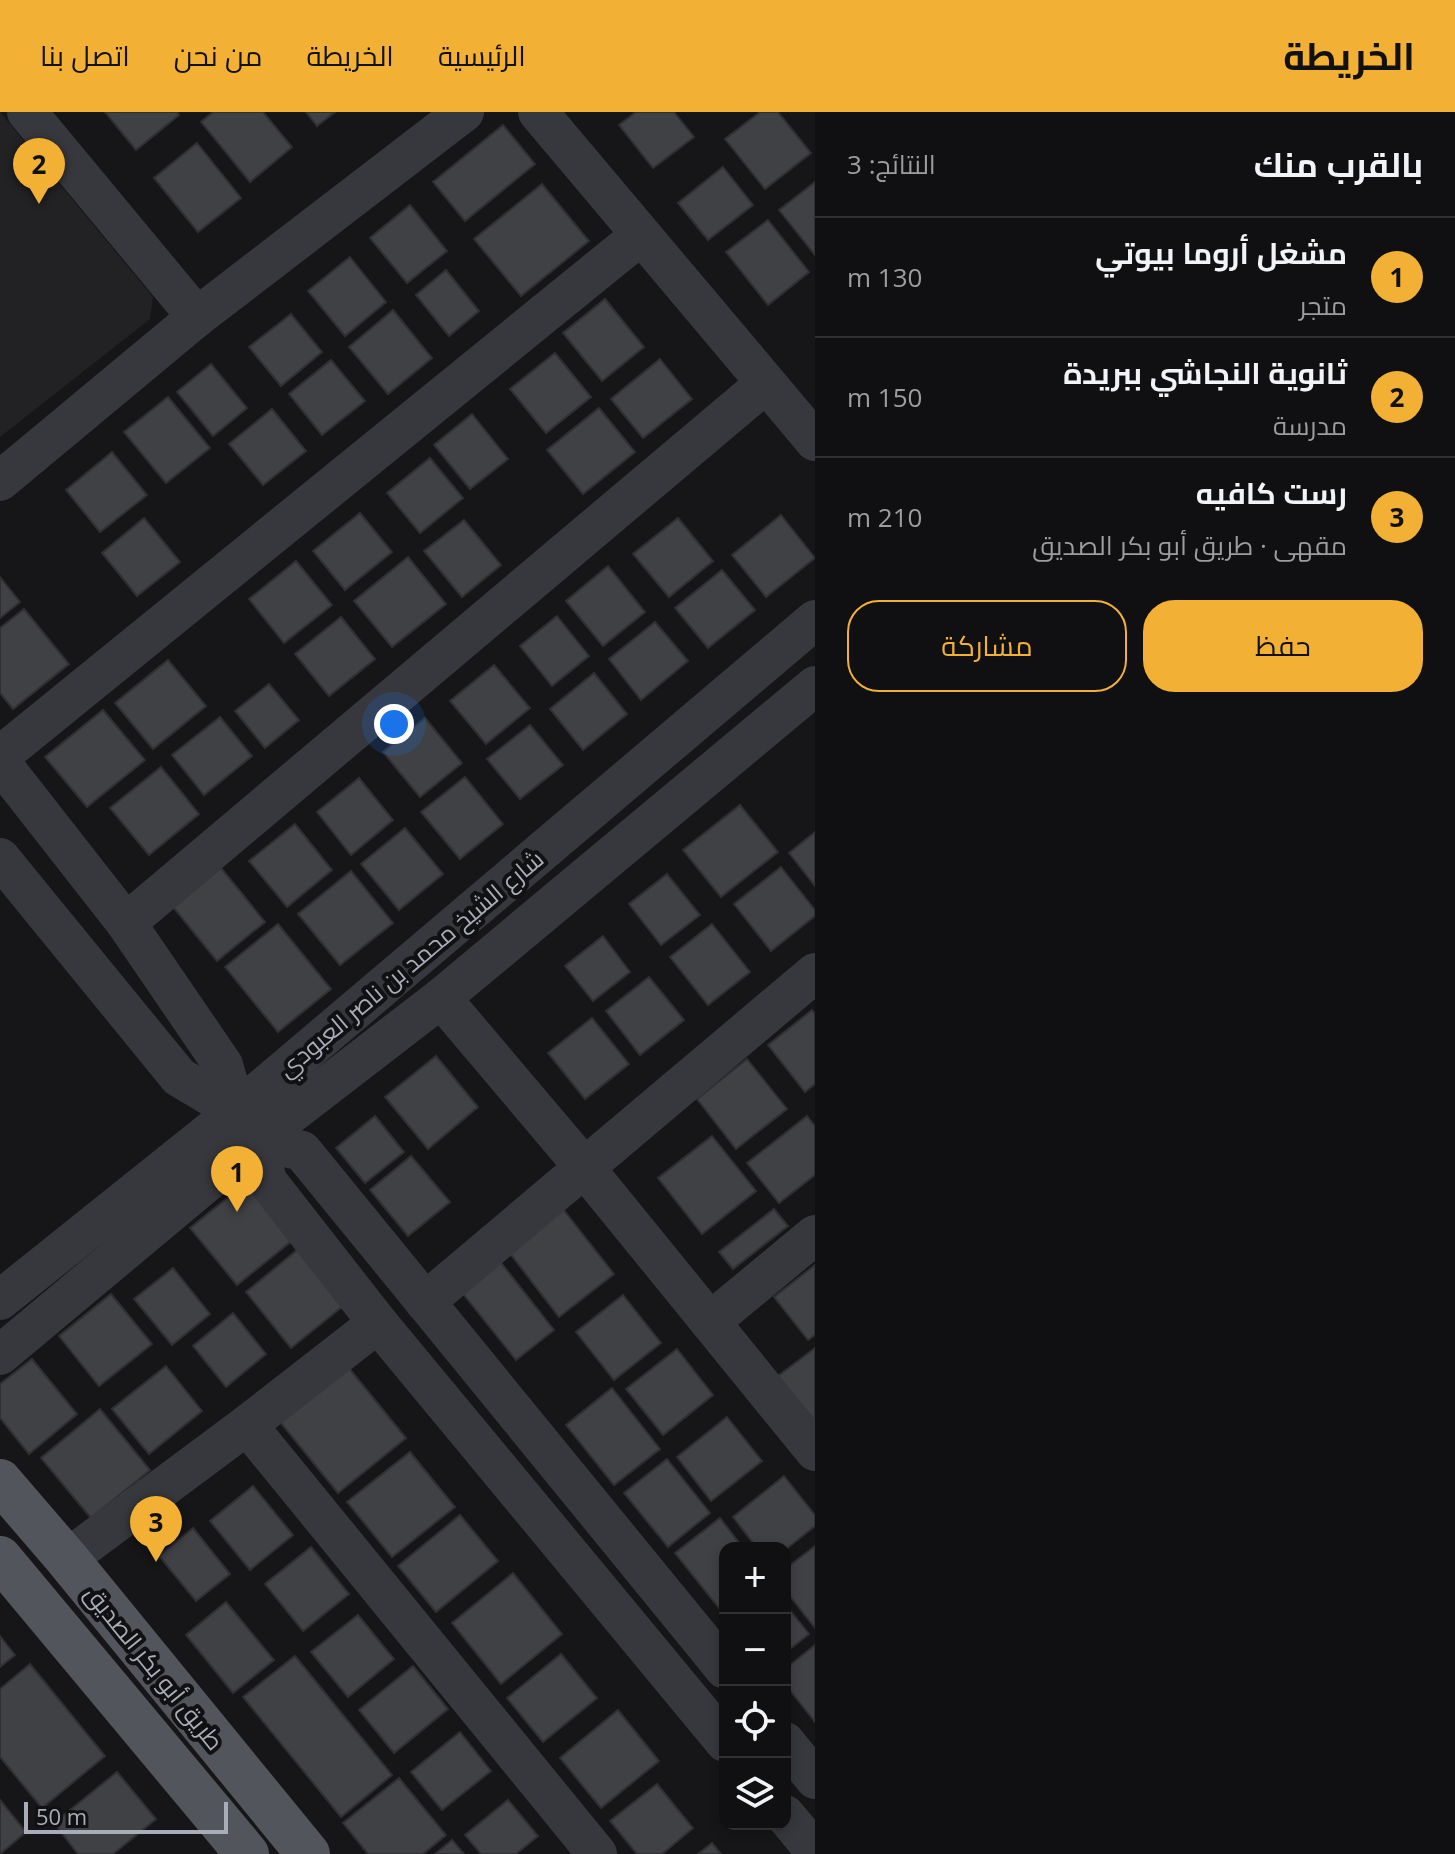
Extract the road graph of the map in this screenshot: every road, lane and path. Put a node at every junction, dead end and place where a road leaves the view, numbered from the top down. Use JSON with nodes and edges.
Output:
{"nodes":[{"id":1,"x":27,"y":112,"type":"edge"},
{"id":2,"x":464,"y":112,"type":"edge"},
{"id":3,"x":538,"y":112,"type":"edge"},
{"id":4,"x":641,"y":235,"type":"junction"},
{"id":5,"x":197,"y":317,"type":"junction"},
{"id":6,"x":765,"y":384,"type":"junction"},
{"id":7,"x":815,"y":441,"type":"edge"},
{"id":8,"x":0,"y":481,"type":"edge"},
{"id":9,"x":815,"y":620,"type":"edge"},
{"id":10,"x":815,"y":686,"type":"edge"},
{"id":11,"x":0,"y":756,"type":"edge"},
{"id":12,"x":0,"y":762,"type":"edge"},
{"id":13,"x":0,"y":858,"type":"edge"},
{"id":14,"x":126,"y":923,"type":"junction"},
{"id":15,"x":815,"y":973,"type":"edge"},
{"id":16,"x":441,"y":998,"type":"junction"},
{"id":17,"x":247,"y":1126,"type":"junction"},
{"id":18,"x":584,"y":1167,"type":"junction"},
{"id":19,"x":815,"y":1235,"type":"edge"},
{"id":20,"x":0,"y":1300,"type":"edge"},
{"id":21,"x":425,"y":1302,"type":"junction"},
{"id":22,"x":710,"y":1322,"type":"junction"},
{"id":23,"x":378,"y":1323,"type":"junction"},
{"id":24,"x":0,"y":1355,"type":"edge"},
{"id":25,"x":247,"y":1425,"type":"junction"},
{"id":26,"x":815,"y":1451,"type":"edge"},
{"id":27,"x":0,"y":1481,"type":"edge"},
{"id":28,"x":0,"y":1558,"type":"edge"},
{"id":29,"x":67,"y":1559,"type":"junction"},
{"id":30,"x":719,"y":1662,"type":"edge"},
{"id":31,"x":719,"y":1735,"type":"edge"},
{"id":32,"x":791,"y":1749,"type":"edge"},
{"id":33,"x":815,"y":1779,"type":"edge"},
{"id":34,"x":791,"y":1822,"type":"edge"},
{"id":35,"x":815,"y":1851,"type":"edge"},
{"id":36,"x":247,"y":1854,"type":"edge"},
{"id":37,"x":308,"y":1854,"type":"edge"},
{"id":38,"x":597,"y":1854,"type":"edge"}],
"edges":[{"from":1,"to":5,"type":"street"},
{"from":2,"to":5,"type":"street"},
{"from":3,"to":4,"type":"street"},
{"from":4,"to":6,"type":"street"},
{"from":4,"to":11,"type":"street"},
{"from":5,"to":8,"type":"street"},
{"from":6,"to":7,"type":"street"},
{"from":6,"to":14,"type":"street"},
{"from":9,"to":17,"type":"street","name":"شارع الشيخ محمد بن ناصر العبودي"},
{"from":10,"to":16,"type":"street","name":"شارع الشيخ محمد بن ناصر العبودي"},
{"from":12,"to":14,"type":"street"},
{"from":13,"to":17,"type":"street"},
{"from":14,"to":17,"type":"street"},
{"from":15,"to":18,"type":"street"},
{"from":16,"to":17,"type":"street","name":"شارع الشيخ محمد بن ناصر العبودي"},
{"from":16,"to":18,"type":"street"},
{"from":17,"to":20,"type":"street","name":"شارع الشيخ محمد بن ناصر العبودي"},
{"from":17,"to":21,"type":"street"},
{"from":17,"to":23,"type":"street"},
{"from":17,"to":24,"type":"street","name":"شارع الشيخ محمد بن ناصر العبودي"},
{"from":18,"to":21,"type":"street"},
{"from":18,"to":22,"type":"street"},
{"from":19,"to":22,"type":"street"},
{"from":21,"to":30,"type":"street"},
{"from":22,"to":26,"type":"street"},
{"from":23,"to":25,"type":"street"},
{"from":23,"to":31,"type":"street"},
{"from":25,"to":29,"type":"street"},
{"from":25,"to":38,"type":"street"},
{"from":27,"to":29,"type":"main road","name":"طريق أبو بكر الصديق"},
{"from":28,"to":36,"type":"main road","name":"طريق أبو بكر الصديق"},
{"from":29,"to":37,"type":"main road","name":"طريق أبو بكر الصديق"},
{"from":32,"to":33,"type":"street"},
{"from":34,"to":35,"type":"street"}]}
